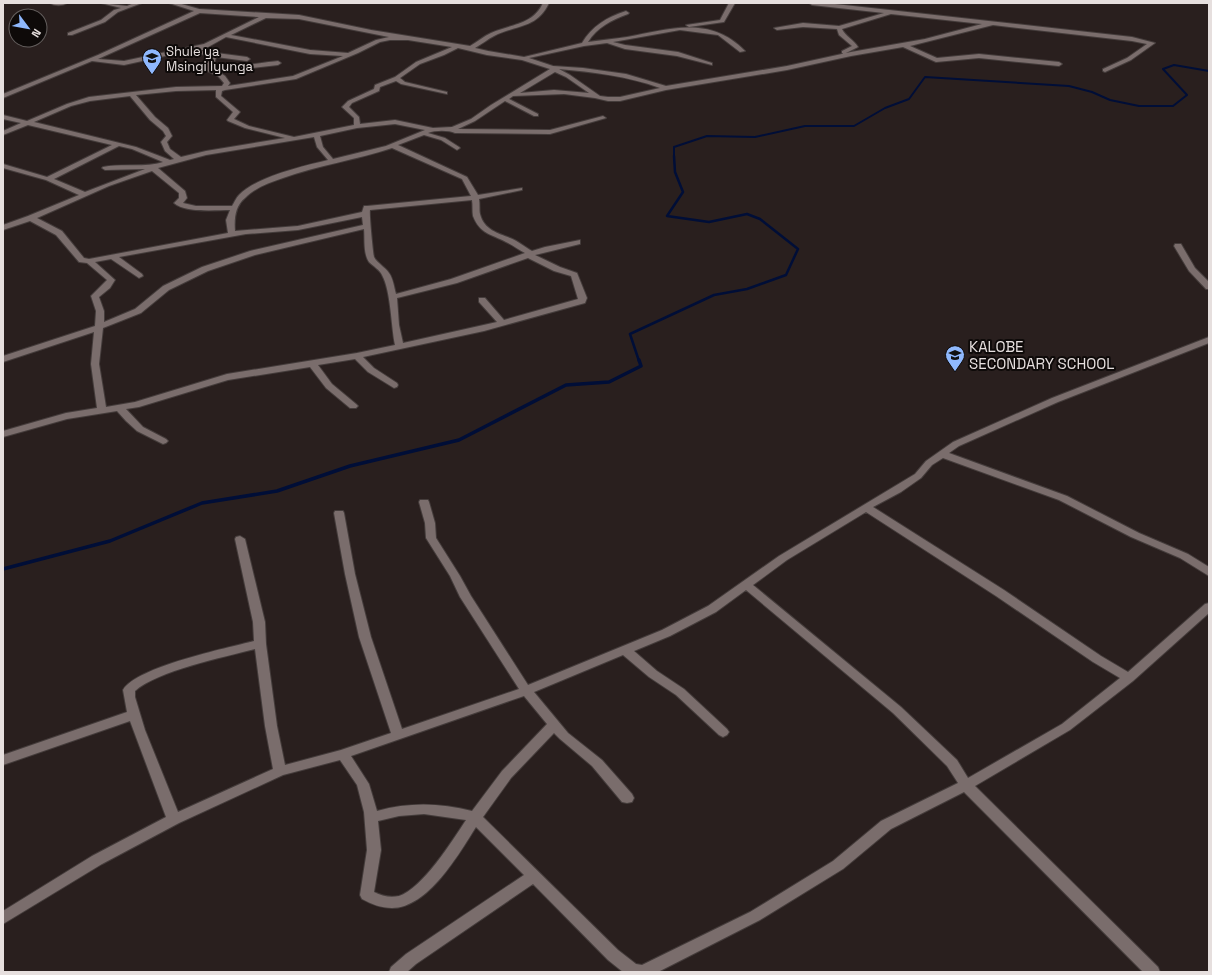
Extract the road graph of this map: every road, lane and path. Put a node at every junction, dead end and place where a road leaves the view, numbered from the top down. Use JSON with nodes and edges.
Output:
{"nodes":[{"id":1,"x":53,"y":3,"type":"edge"},
{"id":2,"x":64,"y":3,"type":"edge"},
{"id":3,"x":104,"y":3,"type":"edge"},
{"id":4,"x":139,"y":3,"type":"edge"},
{"id":5,"x":172,"y":3,"type":"edge"},
{"id":6,"x":546,"y":3,"type":"edge"},
{"id":7,"x":732,"y":3,"type":"edge"},
{"id":8,"x":812,"y":3,"type":"edge"},
{"id":9,"x":126,"y":7,"type":"junction"},
{"id":10,"x":199,"y":10,"type":"junction"},
{"id":11,"x":893,"y":12,"type":"junction"},
{"id":12,"x":626,"y":13,"type":"dead end"},
{"id":13,"x":265,"y":16,"type":"junction"},
{"id":14,"x":996,"y":23,"type":"junction"},
{"id":15,"x":680,"y":28,"type":"junction"},
{"id":16,"x":777,"y":28,"type":"dead end"},
{"id":17,"x":839,"y":28,"type":"junction"},
{"id":18,"x":70,"y":34,"type":"dead end"},
{"id":19,"x":227,"y":36,"type":"junction"},
{"id":20,"x":408,"y":38,"type":"junction"},
{"id":21,"x":606,"y":42,"type":"junction"},
{"id":22,"x":584,"y":44,"type":"junction"},
{"id":23,"x":206,"y":45,"type":"junction"},
{"id":24,"x":904,"y":45,"type":"junction"},
{"id":25,"x":456,"y":46,"type":"junction"},
{"id":26,"x":471,"y":48,"type":"junction"},
{"id":27,"x":360,"y":50,"type":"junction"},
{"id":28,"x":742,"y":51,"type":"dead end"},
{"id":29,"x":214,"y":55,"type":"junction"},
{"id":30,"x":842,"y":56,"type":"junction"},
{"id":31,"x":523,"y":58,"type":"junction"},
{"id":32,"x":247,"y":59,"type":"dead end"},
{"id":33,"x":91,"y":61,"type":"junction"},
{"id":34,"x":278,"y":63,"type":"dead end"},
{"id":35,"x":710,"y":64,"type":"dead end"},
{"id":36,"x":1059,"y":64,"type":"dead end"},
{"id":37,"x":552,"y":68,"type":"junction"},
{"id":38,"x":1105,"y":70,"type":"dead end"},
{"id":39,"x":212,"y":71,"type":"junction"},
{"id":40,"x":397,"y":78,"type":"junction"},
{"id":41,"x":224,"y":88,"type":"junction"},
{"id":42,"x":666,"y":88,"type":"junction"},
{"id":43,"x":445,"y":92,"type":"dead end"},
{"id":44,"x":131,"y":94,"type":"junction"},
{"id":45,"x":3,"y":96,"type":"edge"},
{"id":46,"x":507,"y":97,"type":"junction"},
{"id":47,"x":598,"y":97,"type":"junction"},
{"id":48,"x":536,"y":115,"type":"dead end"},
{"id":49,"x":3,"y":117,"type":"edge"},
{"id":50,"x":603,"y":118,"type":"dead end"},
{"id":51,"x":26,"y":123,"type":"junction"},
{"id":52,"x":357,"y":126,"type":"junction"},
{"id":53,"x":430,"y":130,"type":"junction"},
{"id":54,"x":447,"y":130,"type":"junction"},
{"id":55,"x":3,"y":133,"type":"edge"},
{"id":56,"x":316,"y":134,"type":"junction"},
{"id":57,"x":423,"y":134,"type":"junction"},
{"id":58,"x":294,"y":139,"type":"junction"},
{"id":59,"x":119,"y":144,"type":"junction"},
{"id":60,"x":392,"y":145,"type":"junction"},
{"id":61,"x":457,"y":148,"type":"dead end"},
{"id":62,"x":179,"y":159,"type":"junction"},
{"id":63,"x":331,"y":160,"type":"junction"},
{"id":64,"x":169,"y":162,"type":"junction"},
{"id":65,"x":3,"y":166,"type":"edge"},
{"id":66,"x":105,"y":168,"type":"dead end"},
{"id":67,"x":154,"y":168,"type":"junction"},
{"id":68,"x":48,"y":180,"type":"junction"},
{"id":69,"x":520,"y":190,"type":"dead end"},
{"id":70,"x":84,"y":194,"type":"junction"},
{"id":71,"x":474,"y":198,"type":"junction"},
{"id":72,"x":234,"y":208,"type":"junction"},
{"id":73,"x":365,"y":214,"type":"junction"},
{"id":74,"x":31,"y":218,"type":"junction"},
{"id":75,"x":366,"y":226,"type":"junction"},
{"id":76,"x":3,"y":228,"type":"edge"},
{"id":77,"x":232,"y":235,"type":"junction"},
{"id":78,"x":577,"y":242,"type":"dead end"},
{"id":79,"x":1178,"y":246,"type":"dead end"},
{"id":80,"x":530,"y":255,"type":"junction"},
{"id":81,"x":113,"y":257,"type":"junction"},
{"id":82,"x":89,"y":261,"type":"junction"},
{"id":83,"x":139,"y":276,"type":"dead end"},
{"id":84,"x":1209,"y":287,"type":"edge"},
{"id":85,"x":393,"y":297,"type":"junction"},
{"id":86,"x":482,"y":300,"type":"dead end"},
{"id":87,"x":502,"y":323,"type":"junction"},
{"id":88,"x":100,"y":326,"type":"junction"},
{"id":89,"x":1209,"y":340,"type":"edge"},
{"id":90,"x":399,"y":346,"type":"junction"},
{"id":91,"x":357,"y":356,"type":"junction"},
{"id":92,"x":3,"y":359,"type":"edge"},
{"id":93,"x":312,"y":364,"type":"junction"},
{"id":94,"x":394,"y":385,"type":"dead end"},
{"id":95,"x":353,"y":406,"type":"dead end"},
{"id":96,"x":120,"y":408,"type":"junction"},
{"id":97,"x":102,"y":410,"type":"junction"},
{"id":98,"x":3,"y":434,"type":"edge"},
{"id":99,"x":163,"y":441,"type":"dead end"},
{"id":100,"x":942,"y":454,"type":"junction"},
{"id":101,"x":424,"y":502,"type":"dead end"},
{"id":102,"x":866,"y":507,"type":"junction"},
{"id":103,"x":339,"y":513,"type":"dead end"},
{"id":104,"x":240,"y":539,"type":"dead end"},
{"id":105,"x":1209,"y":572,"type":"edge"},
{"id":106,"x":745,"y":584,"type":"junction"},
{"id":107,"x":1209,"y":607,"type":"edge"},
{"id":108,"x":260,"y":644,"type":"junction"},
{"id":109,"x":626,"y":651,"type":"junction"},
{"id":110,"x":1129,"y":678,"type":"junction"},
{"id":111,"x":526,"y":691,"type":"junction"},
{"id":112,"x":133,"y":715,"type":"junction"},
{"id":113,"x":554,"y":724,"type":"junction"},
{"id":114,"x":723,"y":732,"type":"dead end"},
{"id":115,"x":398,"y":736,"type":"junction"},
{"id":116,"x":343,"y":754,"type":"junction"},
{"id":117,"x":3,"y":760,"type":"edge"},
{"id":118,"x":280,"y":771,"type":"junction"},
{"id":119,"x":966,"y":785,"type":"junction"},
{"id":120,"x":627,"y":798,"type":"dead end"},
{"id":121,"x":475,"y":817,"type":"junction"},
{"id":122,"x":372,"y":818,"type":"junction"},
{"id":123,"x":174,"y":819,"type":"junction"},
{"id":124,"x":533,"y":876,"type":"junction"},
{"id":125,"x":3,"y":918,"type":"edge"},
{"id":126,"x":396,"y":972,"type":"edge"},
{"id":127,"x":643,"y":972,"type":"edge"},
{"id":128,"x":1153,"y":972,"type":"edge"}],
"edges":[{"from":1,"to":2,"type":"street"},
{"from":3,"to":9,"type":"street"},
{"from":4,"to":9,"type":"street"},
{"from":5,"to":10,"type":"street"},
{"from":6,"to":26,"type":"street"},
{"from":7,"to":15,"type":"street"},
{"from":8,"to":11,"type":"street"},
{"from":9,"to":18,"type":"street"},
{"from":10,"to":13,"type":"street"},
{"from":10,"to":33,"type":"street"},
{"from":11,"to":14,"type":"street"},
{"from":11,"to":17,"type":"street"},
{"from":12,"to":22,"type":"street"},
{"from":13,"to":19,"type":"street"},
{"from":13,"to":20,"type":"street"},
{"from":14,"to":24,"type":"street"},
{"from":14,"to":38,"type":"street"},
{"from":15,"to":21,"type":"street"},
{"from":15,"to":28,"type":"street"},
{"from":16,"to":17,"type":"street"},
{"from":17,"to":30,"type":"street"},
{"from":19,"to":23,"type":"street"},
{"from":19,"to":27,"type":"street"},
{"from":20,"to":25,"type":"street"},
{"from":20,"to":27,"type":"street"},
{"from":21,"to":22,"type":"street"},
{"from":21,"to":35,"type":"street"},
{"from":22,"to":31,"type":"street"},
{"from":23,"to":29,"type":"street"},
{"from":23,"to":33,"type":"street"},
{"from":24,"to":30,"type":"street"},
{"from":24,"to":36,"type":"street"},
{"from":25,"to":26,"type":"street"},
{"from":25,"to":40,"type":"street"},
{"from":26,"to":31,"type":"street"},
{"from":27,"to":41,"type":"street"},
{"from":29,"to":32,"type":"street"},
{"from":29,"to":39,"type":"street"},
{"from":30,"to":42,"type":"street"},
{"from":31,"to":37,"type":"street"},
{"from":33,"to":45,"type":"street"},
{"from":34,"to":39,"type":"street"},
{"from":37,"to":42,"type":"street"},
{"from":37,"to":46,"type":"street"},
{"from":37,"to":47,"type":"street"},
{"from":39,"to":41,"type":"street"},
{"from":40,"to":43,"type":"street"},
{"from":40,"to":52,"type":"street"},
{"from":41,"to":44,"type":"street"},
{"from":41,"to":58,"type":"street"},
{"from":42,"to":47,"type":"street"},
{"from":44,"to":51,"type":"street"},
{"from":44,"to":62,"type":"street"},
{"from":46,"to":47,"type":"street"},
{"from":46,"to":48,"type":"street"},
{"from":46,"to":54,"type":"street"},
{"from":49,"to":51,"type":"street"},
{"from":50,"to":54,"type":"street"},
{"from":51,"to":55,"type":"street"},
{"from":51,"to":59,"type":"street"},
{"from":52,"to":53,"type":"street"},
{"from":52,"to":56,"type":"street"},
{"from":53,"to":54,"type":"street"},
{"from":53,"to":57,"type":"street"},
{"from":56,"to":58,"type":"street"},
{"from":56,"to":63,"type":"street"},
{"from":57,"to":60,"type":"street"},
{"from":57,"to":61,"type":"street"},
{"from":58,"to":62,"type":"street"},
{"from":59,"to":64,"type":"street"},
{"from":59,"to":68,"type":"street"},
{"from":60,"to":63,"type":"street"},
{"from":60,"to":71,"type":"street"},
{"from":62,"to":64,"type":"street"},
{"from":63,"to":72,"type":"street"},
{"from":64,"to":67,"type":"street"},
{"from":65,"to":68,"type":"street"},
{"from":66,"to":67,"type":"street"},
{"from":67,"to":70,"type":"street"},
{"from":67,"to":72,"type":"street"},
{"from":68,"to":70,"type":"street"},
{"from":69,"to":71,"type":"street"},
{"from":70,"to":74,"type":"street"},
{"from":71,"to":73,"type":"street"},
{"from":71,"to":80,"type":"street"},
{"from":72,"to":77,"type":"street"},
{"from":73,"to":75,"type":"street"},
{"from":73,"to":77,"type":"street"},
{"from":74,"to":76,"type":"street"},
{"from":74,"to":82,"type":"street"},
{"from":75,"to":85,"type":"street"},
{"from":75,"to":88,"type":"street"},
{"from":77,"to":81,"type":"street"},
{"from":78,"to":80,"type":"street"},
{"from":79,"to":84,"type":"street"},
{"from":80,"to":85,"type":"street"},
{"from":80,"to":87,"type":"street"},
{"from":81,"to":82,"type":"street"},
{"from":81,"to":83,"type":"street"},
{"from":82,"to":88,"type":"street"},
{"from":85,"to":90,"type":"street"},
{"from":86,"to":87,"type":"street"},
{"from":87,"to":90,"type":"street"},
{"from":88,"to":92,"type":"street"},
{"from":88,"to":97,"type":"street"},
{"from":89,"to":100,"type":"street"},
{"from":90,"to":91,"type":"street"},
{"from":91,"to":93,"type":"street"},
{"from":91,"to":94,"type":"street"},
{"from":93,"to":95,"type":"street"},
{"from":93,"to":96,"type":"street"},
{"from":96,"to":97,"type":"street"},
{"from":96,"to":99,"type":"street"},
{"from":97,"to":98,"type":"street"},
{"from":100,"to":102,"type":"street"},
{"from":100,"to":105,"type":"street"},
{"from":101,"to":111,"type":"street"},
{"from":102,"to":106,"type":"street"},
{"from":102,"to":110,"type":"street"},
{"from":103,"to":115,"type":"street"},
{"from":104,"to":108,"type":"street"},
{"from":106,"to":109,"type":"street"},
{"from":106,"to":119,"type":"street"},
{"from":107,"to":110,"type":"street"},
{"from":108,"to":112,"type":"street"},
{"from":108,"to":118,"type":"street"},
{"from":109,"to":111,"type":"street"},
{"from":109,"to":114,"type":"street"},
{"from":110,"to":119,"type":"street"},
{"from":111,"to":113,"type":"street"},
{"from":111,"to":115,"type":"street"},
{"from":112,"to":117,"type":"street"},
{"from":112,"to":123,"type":"street"},
{"from":113,"to":120,"type":"street"},
{"from":113,"to":121,"type":"street"},
{"from":115,"to":116,"type":"street"},
{"from":116,"to":118,"type":"street"},
{"from":116,"to":122,"type":"street"},
{"from":118,"to":123,"type":"street"},
{"from":119,"to":127,"type":"street"},
{"from":119,"to":128,"type":"street"},
{"from":121,"to":122,"type":"street"},
{"from":121,"to":122,"type":"street"},
{"from":121,"to":124,"type":"street"},
{"from":123,"to":125,"type":"street"},
{"from":124,"to":126,"type":"street"},
{"from":124,"to":127,"type":"street"}]}
